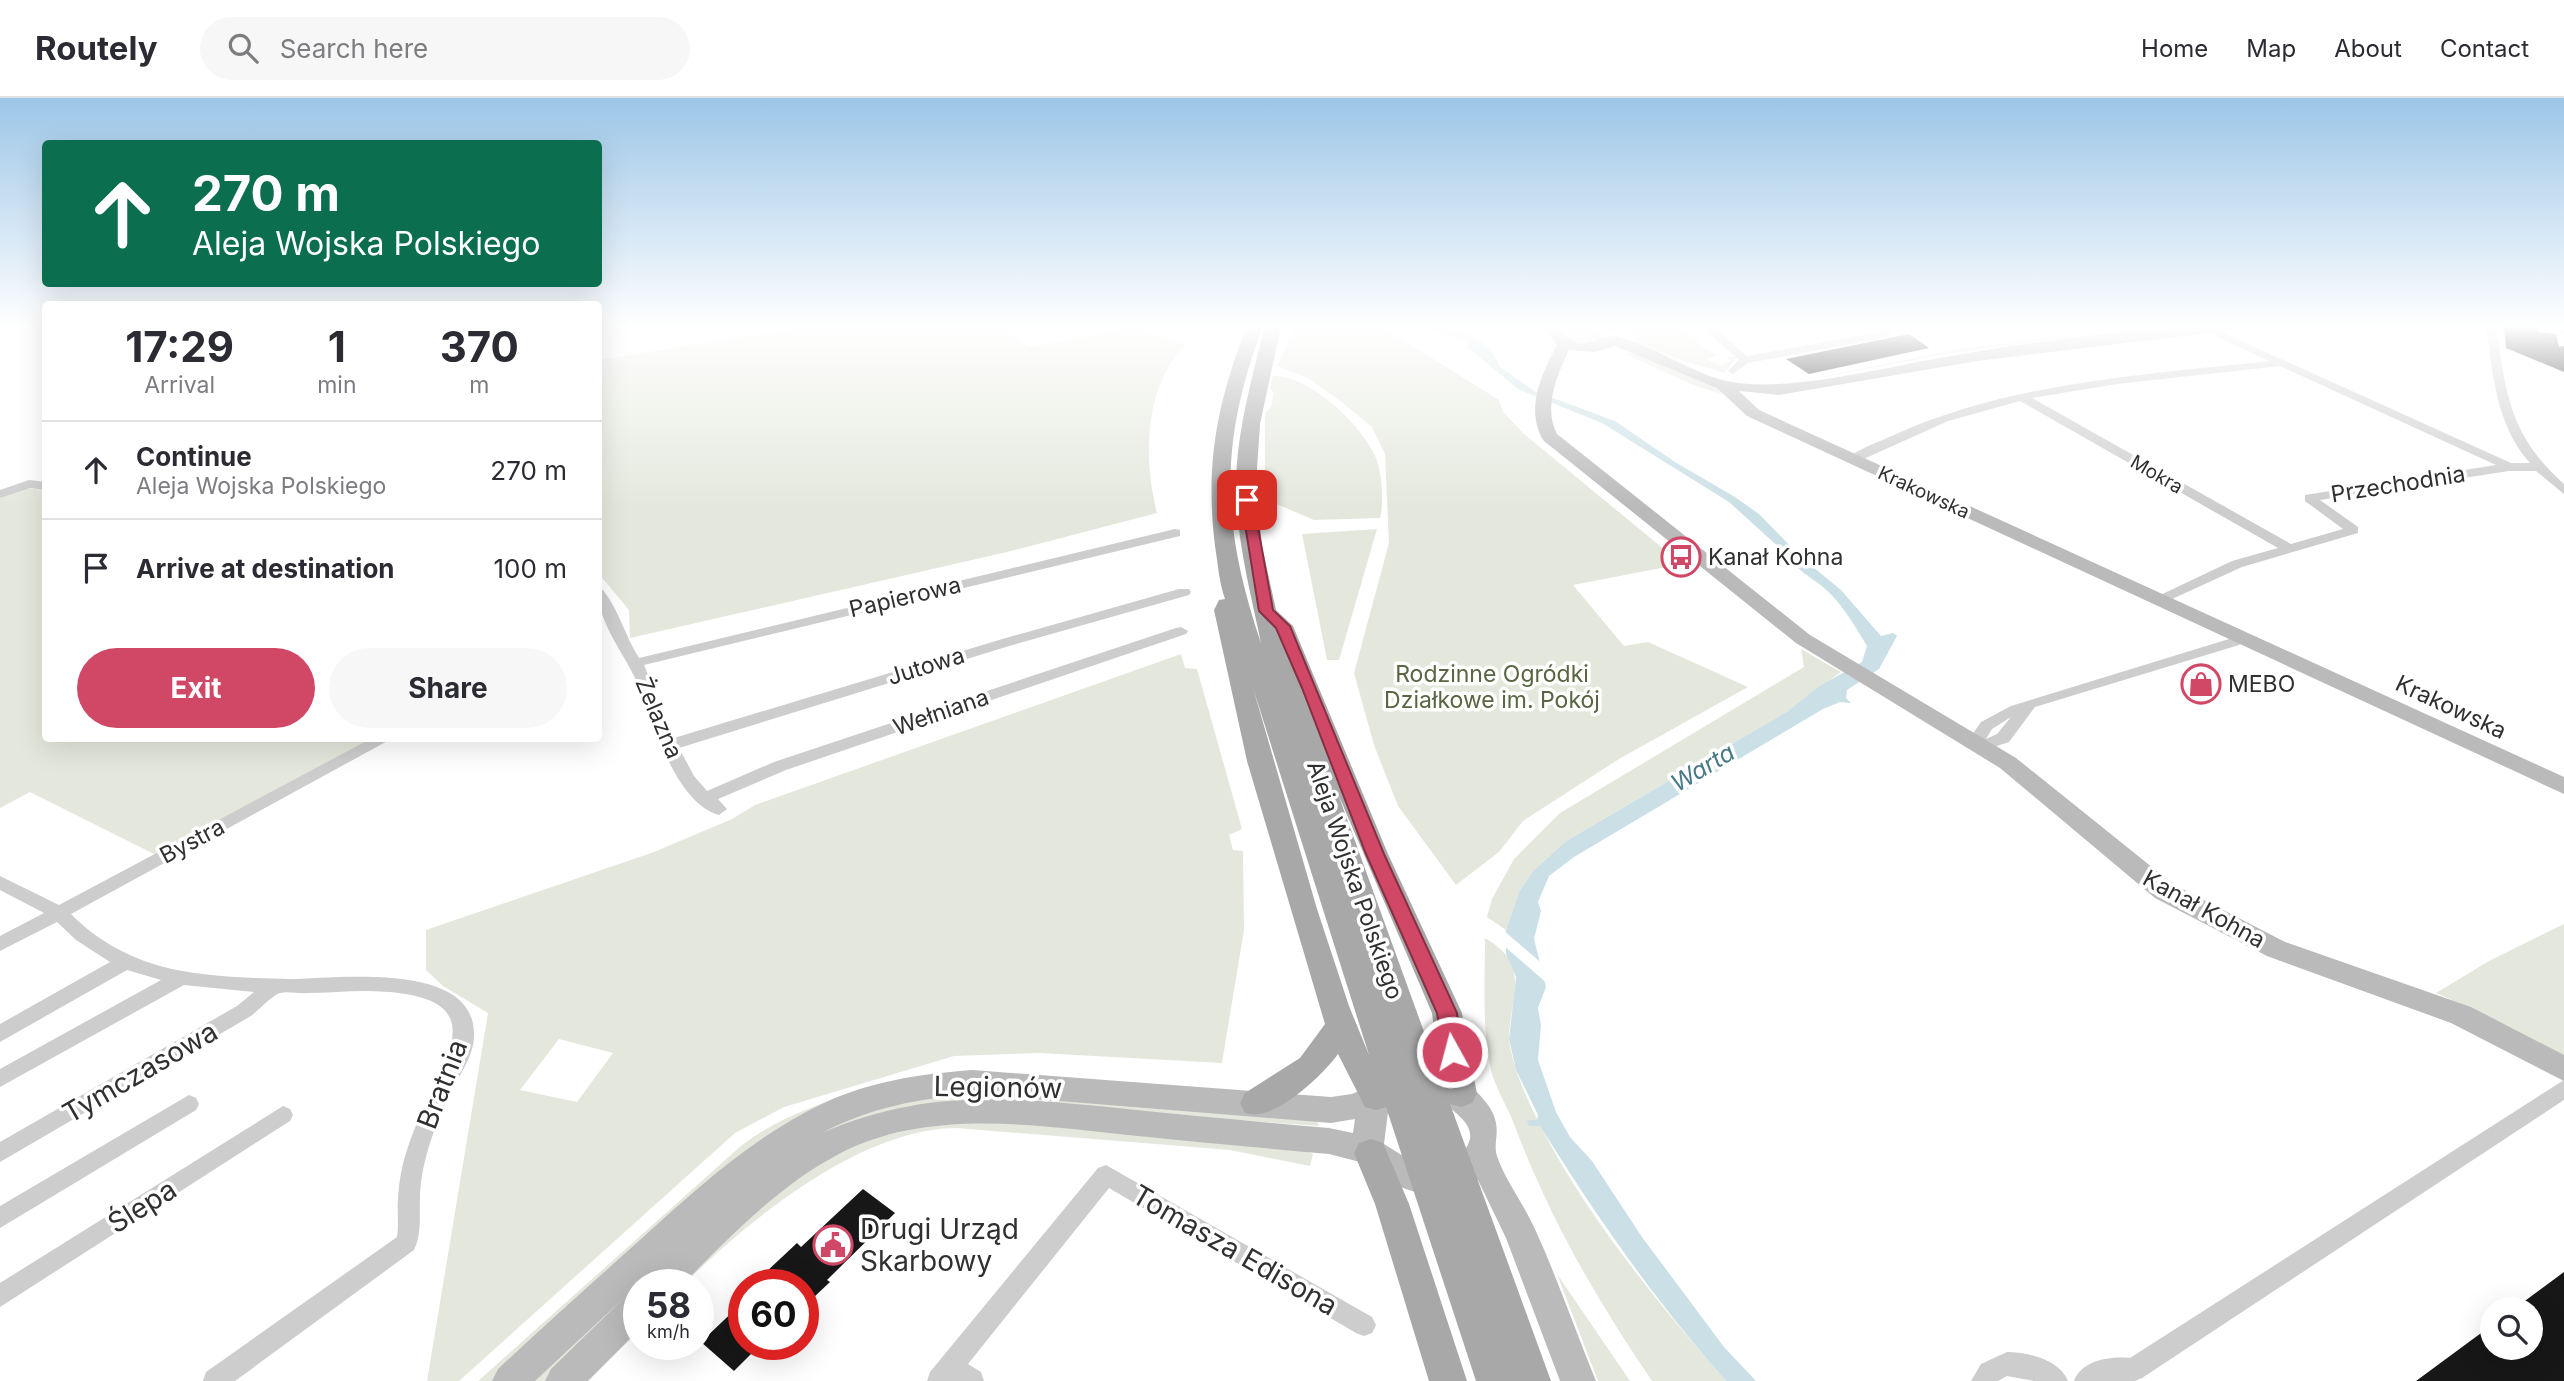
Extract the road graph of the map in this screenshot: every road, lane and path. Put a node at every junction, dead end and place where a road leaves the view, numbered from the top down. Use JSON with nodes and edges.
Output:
{"nodes":[{"id":1,"x":1233,"y":386,"type":"edge"},
{"id":2,"x":1259,"y":386,"type":"edge"},
{"id":3,"x":1548,"y":386,"type":"edge"},
{"id":4,"x":1693,"y":386,"type":"edge"},
{"id":5,"x":1717,"y":386,"type":"edge"},
{"id":6,"x":1803,"y":386,"type":"edge"},
{"id":7,"x":2092,"y":386,"type":"edge"},
{"id":8,"x":2330,"y":386,"type":"edge"},
{"id":9,"x":2500,"y":386,"type":"edge"},
{"id":10,"x":1730,"y":392,"type":"junction"},
{"id":11,"x":2024,"y":398,"type":"junction"},
{"id":12,"x":1853,"y":459,"type":"junction"},
{"id":13,"x":2509,"y":467,"type":"junction"},
{"id":14,"x":2540,"y":467,"type":"junction"},
{"id":15,"x":42,"y":486,"type":"edge"},
{"id":16,"x":2564,"y":490,"type":"edge"},
{"id":17,"x":0,"y":494,"type":"edge"},
{"id":18,"x":1175,"y":533,"type":"dead end"},
{"id":19,"x":2290,"y":549,"type":"junction"},
{"id":20,"x":1184,"y":592,"type":"dead end"},
{"id":21,"x":1233,"y":592,"type":"junction"},
{"id":22,"x":602,"y":598,"type":"edge"},
{"id":23,"x":2159,"y":601,"type":"junction"},
{"id":24,"x":1266,"y":611,"type":"junction"},
{"id":25,"x":604,"y":621,"type":"edge"},
{"id":26,"x":1181,"y":631,"type":"dead end"},
{"id":27,"x":2241,"y":637,"type":"junction"},
{"id":28,"x":635,"y":663,"type":"junction"},
{"id":29,"x":378,"y":742,"type":"edge"},
{"id":30,"x":670,"y":745,"type":"junction"},
{"id":31,"x":1982,"y":746,"type":"junction"},
{"id":32,"x":2564,"y":786,"type":"edge"},
{"id":33,"x":703,"y":799,"type":"junction"},
{"id":34,"x":719,"y":809,"type":"dead end"},
{"id":35,"x":0,"y":882,"type":"edge"},
{"id":36,"x":59,"y":913,"type":"junction"},
{"id":37,"x":0,"y":944,"type":"edge"},
{"id":38,"x":127,"y":961,"type":"junction"},
{"id":39,"x":181,"y":978,"type":"junction"},
{"id":40,"x":276,"y":986,"type":"junction"},
{"id":41,"x":1340,"y":1027,"type":"junction"},
{"id":42,"x":0,"y":1034,"type":"edge"},
{"id":43,"x":1397,"y":1045,"type":"junction"},
{"id":44,"x":2564,"y":1069,"type":"edge"},
{"id":45,"x":0,"y":1079,"type":"edge"},
{"id":46,"x":2564,"y":1089,"type":"edge"},
{"id":47,"x":1461,"y":1094,"type":"junction"},
{"id":48,"x":1376,"y":1097,"type":"junction"},
{"id":49,"x":1256,"y":1103,"type":"junction"},
{"id":50,"x":189,"y":1104,"type":"dead end"},
{"id":51,"x":283,"y":1115,"type":"dead end"},
{"id":52,"x":0,"y":1153,"type":"edge"},
{"id":53,"x":1371,"y":1153,"type":"junction"},
{"id":54,"x":1481,"y":1155,"type":"junction"},
{"id":55,"x":0,"y":1219,"type":"edge"},
{"id":56,"x":676,"y":1269,"type":"edge"},
{"id":57,"x":0,"y":1296,"type":"edge"},
{"id":58,"x":623,"y":1323,"type":"edge"},
{"id":59,"x":1364,"y":1325,"type":"dead end"},
{"id":60,"x":945,"y":1373,"type":"edge"},
{"id":61,"x":2132,"y":1375,"type":"edge"},
{"id":62,"x":215,"y":1381,"type":"edge"},
{"id":63,"x":510,"y":1381,"type":"edge"},
{"id":64,"x":563,"y":1381,"type":"edge"},
{"id":65,"x":972,"y":1381,"type":"edge"},
{"id":66,"x":1448,"y":1381,"type":"edge"},
{"id":67,"x":1495,"y":1381,"type":"edge"},
{"id":68,"x":1532,"y":1381,"type":"edge"},
{"id":69,"x":1578,"y":1381,"type":"edge"},
{"id":70,"x":1983,"y":1381,"type":"edge"},
{"id":71,"x":2056,"y":1381,"type":"edge"},
{"id":72,"x":2086,"y":1381,"type":"edge"}],
"edges":[{"from":1,"to":21,"type":"main road","name":"Aleja Wojska Polskiego"},
{"from":2,"to":24,"type":"main road","name":"Aleja Wojska Polskiego"},
{"from":3,"to":31,"type":"street","name":"Kanał Kohna"},
{"from":4,"to":10,"type":"street"},
{"from":5,"to":10,"type":"street","name":"Krakowska"},
{"from":6,"to":10,"type":"street"},
{"from":7,"to":11,"type":"street"},
{"from":8,"to":13,"type":"street"},
{"from":9,"to":14,"type":"street"},
{"from":10,"to":12,"type":"street","name":"Krakowska"},
{"from":11,"to":12,"type":"street"},
{"from":11,"to":19,"type":"street","name":"Mokra"},
{"from":12,"to":23,"type":"street","name":"Krakowska"},
{"from":13,"to":14,"type":"street","name":"Przechodnia"},
{"from":13,"to":19,"type":"street","name":"Przechodnia"},
{"from":14,"to":16,"type":"street"},
{"from":15,"to":17,"type":"street"},
{"from":18,"to":28,"type":"street","name":"Papierowa"},
{"from":19,"to":23,"type":"street","name":"Przechodnia"},
{"from":20,"to":30,"type":"street","name":"Jutowa"},
{"from":21,"to":41,"type":"main road"},
{"from":21,"to":43,"type":"main road","name":"Aleja Wojska Polskiego"},
{"from":22,"to":25,"type":"street","name":"Żelazna"},
{"from":23,"to":27,"type":"street","name":"Krakowska"},
{"from":24,"to":43,"type":"main road","name":"Aleja Wojska Polskiego"},
{"from":24,"to":47,"type":"main road"},
{"from":25,"to":28,"type":"street","name":"Żelazna"},
{"from":26,"to":33,"type":"street","name":"Wełniana"},
{"from":27,"to":31,"type":"street"},
{"from":27,"to":32,"type":"street","name":"Krakowska"},
{"from":28,"to":30,"type":"street","name":"Żelazna"},
{"from":29,"to":36,"type":"street","name":"Bystra"},
{"from":30,"to":33,"type":"street","name":"Żelazna"},
{"from":31,"to":44,"type":"street","name":"Kanał Kohna"},
{"from":33,"to":34,"type":"street","name":"Żelazna"},
{"from":35,"to":36,"type":"street","name":"Bratnia"},
{"from":36,"to":37,"type":"street","name":"Bystra"},
{"from":36,"to":38,"type":"street","name":"Bratnia"},
{"from":38,"to":39,"type":"street","name":"Bratnia"},
{"from":38,"to":42,"type":"street"},
{"from":39,"to":40,"type":"street","name":"Bratnia"},
{"from":39,"to":45,"type":"street"},
{"from":40,"to":52,"type":"street","name":"Tymczasowa"},
{"from":40,"to":62,"type":"street","name":"Bratnia"},
{"from":41,"to":48,"type":"main road"},
{"from":41,"to":49,"type":"main road"},
{"from":43,"to":67,"type":"main road","name":"Aleja Wojska Polskiego"},
{"from":43,"to":68,"type":"main road","name":"Aleja Wojska Polskiego"},
{"from":46,"to":61,"type":"street"},
{"from":47,"to":48,"type":"street"},
{"from":47,"to":54,"type":"street"},
{"from":48,"to":49,"type":"street","name":"Legionów"},
{"from":48,"to":53,"type":"street"},
{"from":49,"to":63,"type":"street","name":"Legionów"},
{"from":50,"to":55,"type":"street"},
{"from":51,"to":57,"type":"street","name":"Ślepa"},
{"from":53,"to":54,"type":"street"},
{"from":53,"to":56,"type":"street","name":"Legionów"},
{"from":53,"to":66,"type":"main road"},
{"from":54,"to":69,"type":"street"},
{"from":58,"to":64,"type":"street"},
{"from":59,"to":60,"type":"street","name":"Tomasza Edisona"},
{"from":60,"to":65,"type":"street"},
{"from":61,"to":72,"type":"street"},
{"from":70,"to":71,"type":"street"}]}
